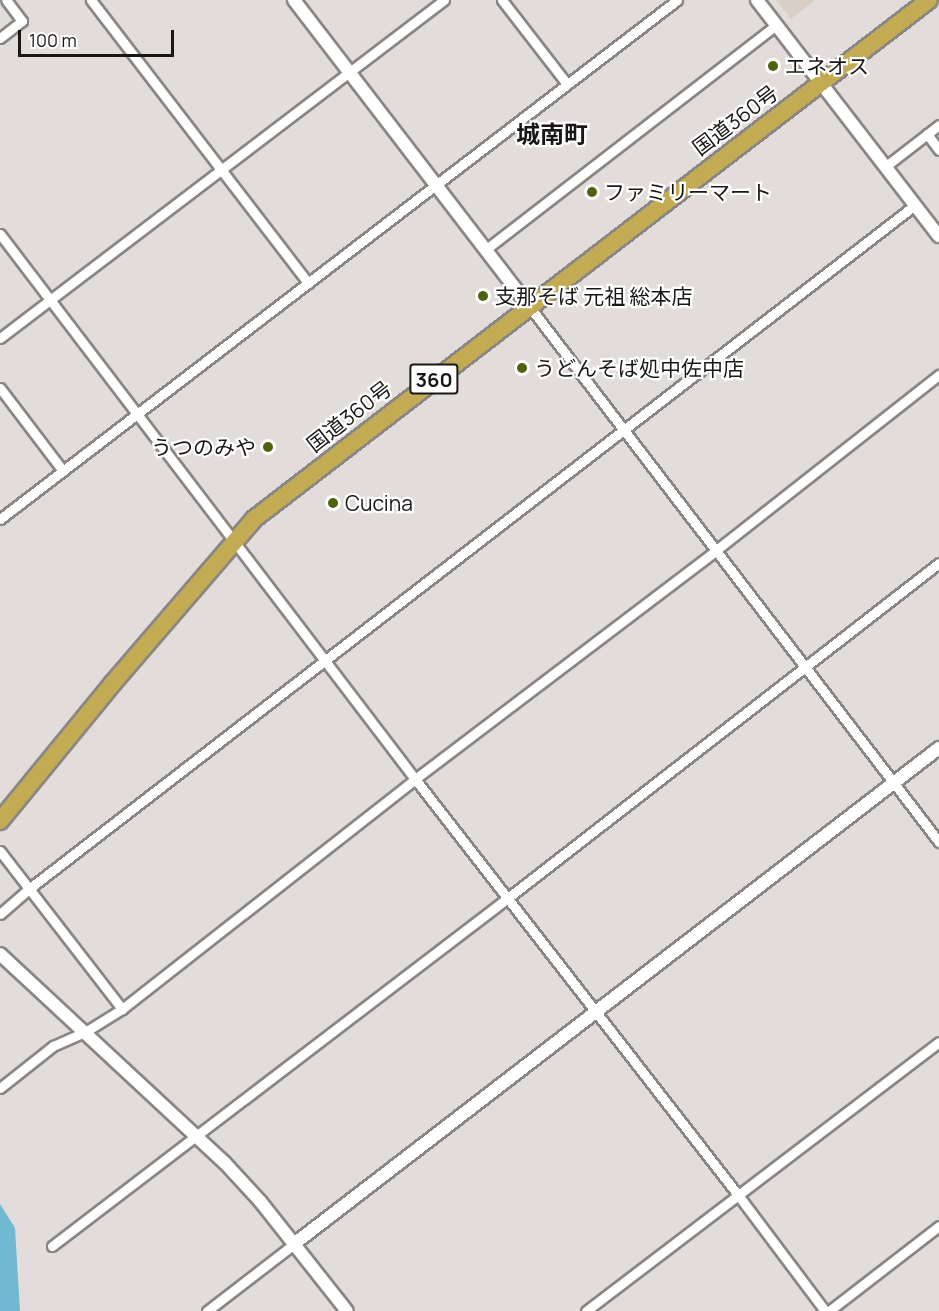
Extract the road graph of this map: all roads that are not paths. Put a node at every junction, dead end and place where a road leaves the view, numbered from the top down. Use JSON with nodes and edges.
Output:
{"nodes":[{"id":1,"x":6,"y":0,"type":"edge"},
{"id":2,"x":91,"y":0,"type":"edge"},
{"id":3,"x":294,"y":0,"type":"edge"},
{"id":4,"x":444,"y":0,"type":"edge"},
{"id":5,"x":502,"y":0,"type":"edge"},
{"id":6,"x":677,"y":0,"type":"edge"},
{"id":7,"x":757,"y":0,"type":"edge"},
{"id":8,"x":929,"y":0,"type":"edge"},
{"id":9,"x":776,"y":25,"type":"junction"},
{"id":10,"x":0,"y":38,"type":"edge"},
{"id":11,"x":349,"y":72,"type":"junction"},
{"id":12,"x":820,"y":83,"type":"junction"},
{"id":13,"x":567,"y":84,"type":"junction"},
{"id":14,"x":939,"y":125,"type":"edge"},
{"id":15,"x":927,"y":134,"type":"junction"},
{"id":16,"x":939,"y":150,"type":"edge"},
{"id":17,"x":886,"y":166,"type":"junction"},
{"id":18,"x":221,"y":170,"type":"junction"},
{"id":19,"x":436,"y":185,"type":"junction"},
{"id":20,"x":915,"y":205,"type":"junction"},
{"id":21,"x":0,"y":234,"type":"edge"},
{"id":22,"x":939,"y":236,"type":"edge"},
{"id":23,"x":486,"y":250,"type":"junction"},
{"id":24,"x":308,"y":284,"type":"junction"},
{"id":25,"x":50,"y":299,"type":"junction"},
{"id":26,"x":529,"y":306,"type":"junction"},
{"id":27,"x":0,"y":338,"type":"edge"},
{"id":28,"x":939,"y":375,"type":"edge"},
{"id":29,"x":0,"y":388,"type":"edge"},
{"id":30,"x":138,"y":414,"type":"junction"},
{"id":31,"x":622,"y":431,"type":"junction"},
{"id":32,"x":63,"y":471,"type":"junction"},
{"id":33,"x":0,"y":519,"type":"edge"},
{"id":34,"x":234,"y":540,"type":"junction"},
{"id":35,"x":715,"y":551,"type":"junction"},
{"id":36,"x":939,"y":563,"type":"edge"},
{"id":37,"x":326,"y":661,"type":"junction"},
{"id":38,"x":805,"y":666,"type":"junction"},
{"id":39,"x":939,"y":748,"type":"edge"},
{"id":40,"x":415,"y":779,"type":"junction"},
{"id":41,"x":892,"y":782,"type":"junction"},
{"id":42,"x":0,"y":821,"type":"edge"},
{"id":43,"x":939,"y":842,"type":"edge"},
{"id":44,"x":0,"y":851,"type":"edge"},
{"id":45,"x":30,"y":888,"type":"junction"},
{"id":46,"x":509,"y":897,"type":"junction"},
{"id":47,"x":0,"y":914,"type":"edge"},
{"id":48,"x":0,"y":954,"type":"edge"},
{"id":49,"x":122,"y":1009,"type":"junction"},
{"id":50,"x":594,"y":1011,"type":"junction"},
{"id":51,"x":86,"y":1032,"type":"junction"},
{"id":52,"x":939,"y":1042,"type":"edge"},
{"id":53,"x":0,"y":1088,"type":"edge"},
{"id":54,"x":195,"y":1134,"type":"junction"},
{"id":55,"x":738,"y":1195,"type":"junction"},
{"id":56,"x":939,"y":1226,"type":"edge"},
{"id":57,"x":294,"y":1244,"type":"junction"},
{"id":58,"x":52,"y":1246,"type":"dead end"},
{"id":59,"x":207,"y":1311,"type":"edge"},
{"id":60,"x":347,"y":1311,"type":"edge"},
{"id":61,"x":586,"y":1311,"type":"edge"},
{"id":62,"x":827,"y":1311,"type":"edge"}],
"edges":[{"from":1,"to":10,"type":"street"},
{"from":2,"to":18,"type":"street"},
{"from":3,"to":11,"type":"street"},
{"from":4,"to":11,"type":"street"},
{"from":5,"to":13,"type":"street"},
{"from":6,"to":13,"type":"street"},
{"from":7,"to":9,"type":"street"},
{"from":8,"to":12,"type":"highway","name":"国道360号","number":"360"},
{"from":9,"to":12,"type":"street"},
{"from":9,"to":23,"type":"street"},
{"from":11,"to":18,"type":"street"},
{"from":11,"to":19,"type":"street"},
{"from":12,"to":17,"type":"street"},
{"from":12,"to":26,"type":"highway","name":"国道360号","number":"360"},
{"from":13,"to":19,"type":"street"},
{"from":14,"to":15,"type":"street"},
{"from":15,"to":16,"type":"street"},
{"from":15,"to":17,"type":"street"},
{"from":17,"to":20,"type":"street"},
{"from":18,"to":24,"type":"street"},
{"from":18,"to":25,"type":"street"},
{"from":19,"to":23,"type":"street"},
{"from":19,"to":24,"type":"street"},
{"from":20,"to":22,"type":"street"},
{"from":20,"to":31,"type":"street"},
{"from":21,"to":25,"type":"street"},
{"from":23,"to":26,"type":"street"},
{"from":24,"to":30,"type":"street"},
{"from":25,"to":27,"type":"street"},
{"from":25,"to":30,"type":"street"},
{"from":26,"to":31,"type":"street"},
{"from":26,"to":34,"type":"highway","name":"国道360号","number":"360"},
{"from":28,"to":35,"type":"street"},
{"from":29,"to":32,"type":"street"},
{"from":30,"to":32,"type":"street"},
{"from":30,"to":34,"type":"street"},
{"from":31,"to":35,"type":"street"},
{"from":31,"to":37,"type":"street"},
{"from":32,"to":33,"type":"street"},
{"from":34,"to":37,"type":"street"},
{"from":34,"to":42,"type":"highway","name":"国道360号","number":"360"},
{"from":35,"to":38,"type":"street"},
{"from":35,"to":40,"type":"street"},
{"from":36,"to":38,"type":"street"},
{"from":37,"to":40,"type":"street"},
{"from":37,"to":45,"type":"street"},
{"from":38,"to":41,"type":"street"},
{"from":38,"to":46,"type":"street"},
{"from":39,"to":41,"type":"street"},
{"from":40,"to":46,"type":"street"},
{"from":40,"to":49,"type":"street"},
{"from":41,"to":43,"type":"street"},
{"from":41,"to":50,"type":"street"},
{"from":44,"to":45,"type":"street"},
{"from":45,"to":47,"type":"street"},
{"from":45,"to":49,"type":"street"},
{"from":46,"to":50,"type":"street"},
{"from":46,"to":54,"type":"street"},
{"from":48,"to":51,"type":"street"},
{"from":49,"to":51,"type":"street"},
{"from":50,"to":55,"type":"street"},
{"from":50,"to":57,"type":"street"},
{"from":51,"to":53,"type":"street"},
{"from":51,"to":54,"type":"street"},
{"from":52,"to":55,"type":"street"},
{"from":54,"to":57,"type":"street"},
{"from":54,"to":58,"type":"street"},
{"from":55,"to":61,"type":"street"},
{"from":55,"to":62,"type":"street"},
{"from":56,"to":62,"type":"street"},
{"from":57,"to":59,"type":"street"},
{"from":57,"to":60,"type":"street"}]}
